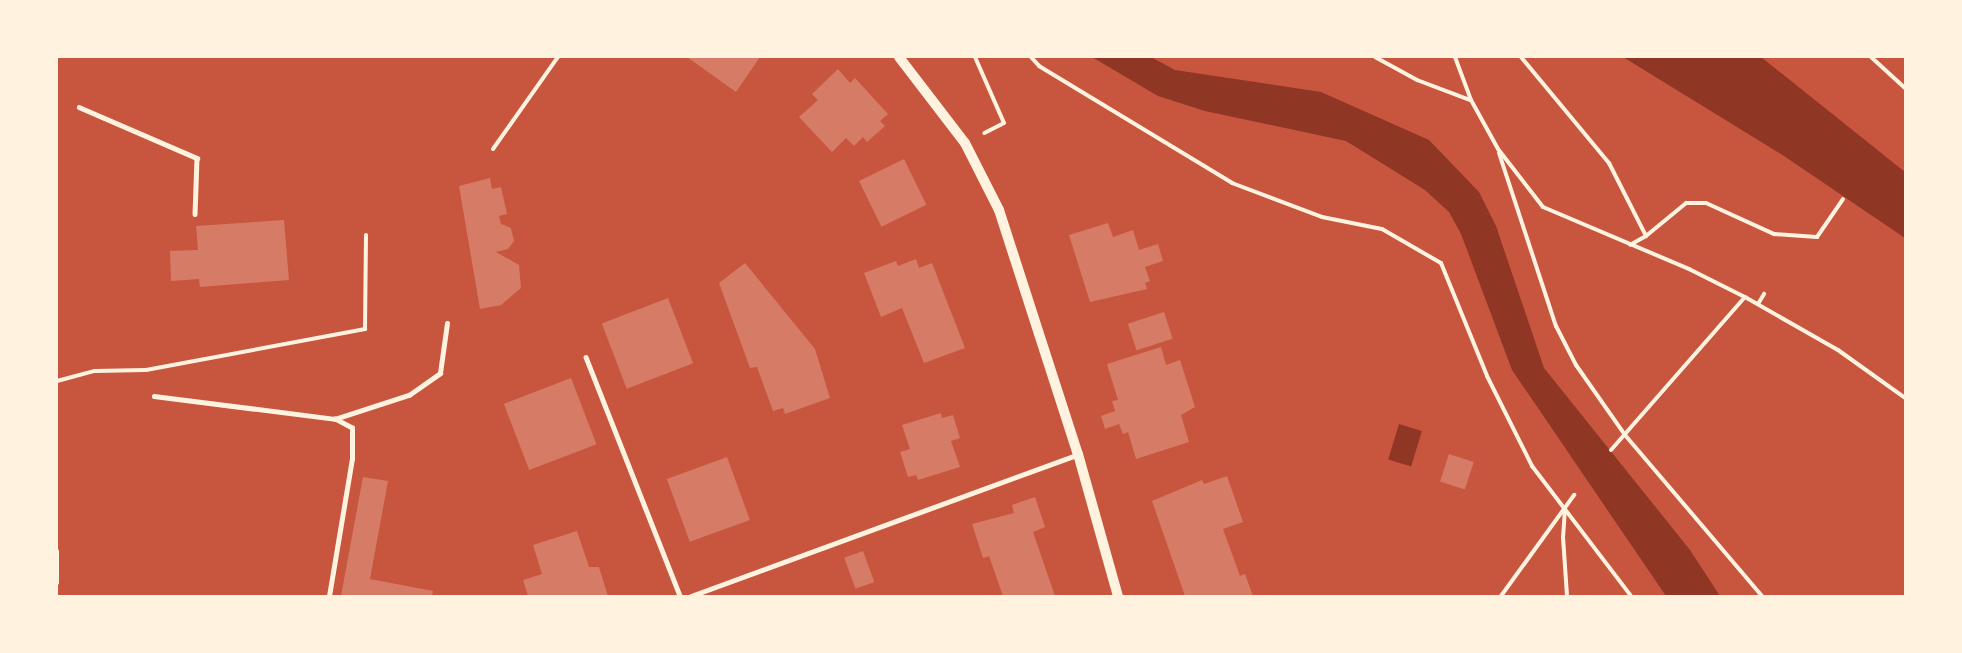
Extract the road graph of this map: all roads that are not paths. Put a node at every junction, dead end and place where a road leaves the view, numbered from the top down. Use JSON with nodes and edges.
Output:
{"nodes":[{"id":1,"x":899,"y":57,"type":"edge"},
{"id":2,"x":79,"y":107,"type":"dead end"},
{"id":3,"x":195,"y":214,"type":"dead end"},
{"id":4,"x":447,"y":323,"type":"dead end"},
{"id":5,"x":586,"y":357,"type":"dead end"},
{"id":6,"x":154,"y":396,"type":"dead end"},
{"id":7,"x":335,"y":419,"type":"junction"},
{"id":8,"x":1078,"y":454,"type":"junction"},
{"id":9,"x":329,"y":596,"type":"edge"},
{"id":10,"x":680,"y":596,"type":"edge"},
{"id":11,"x":691,"y":596,"type":"edge"},
{"id":12,"x":1118,"y":596,"type":"edge"}],
"edges":[{"from":1,"to":8,"type":"street"},
{"from":2,"to":3,"type":"lane"},
{"from":4,"to":7,"type":"lane"},
{"from":5,"to":10,"type":"lane"},
{"from":6,"to":7,"type":"lane"},
{"from":7,"to":9,"type":"lane"},
{"from":8,"to":11,"type":"lane"},
{"from":8,"to":12,"type":"street"}]}
